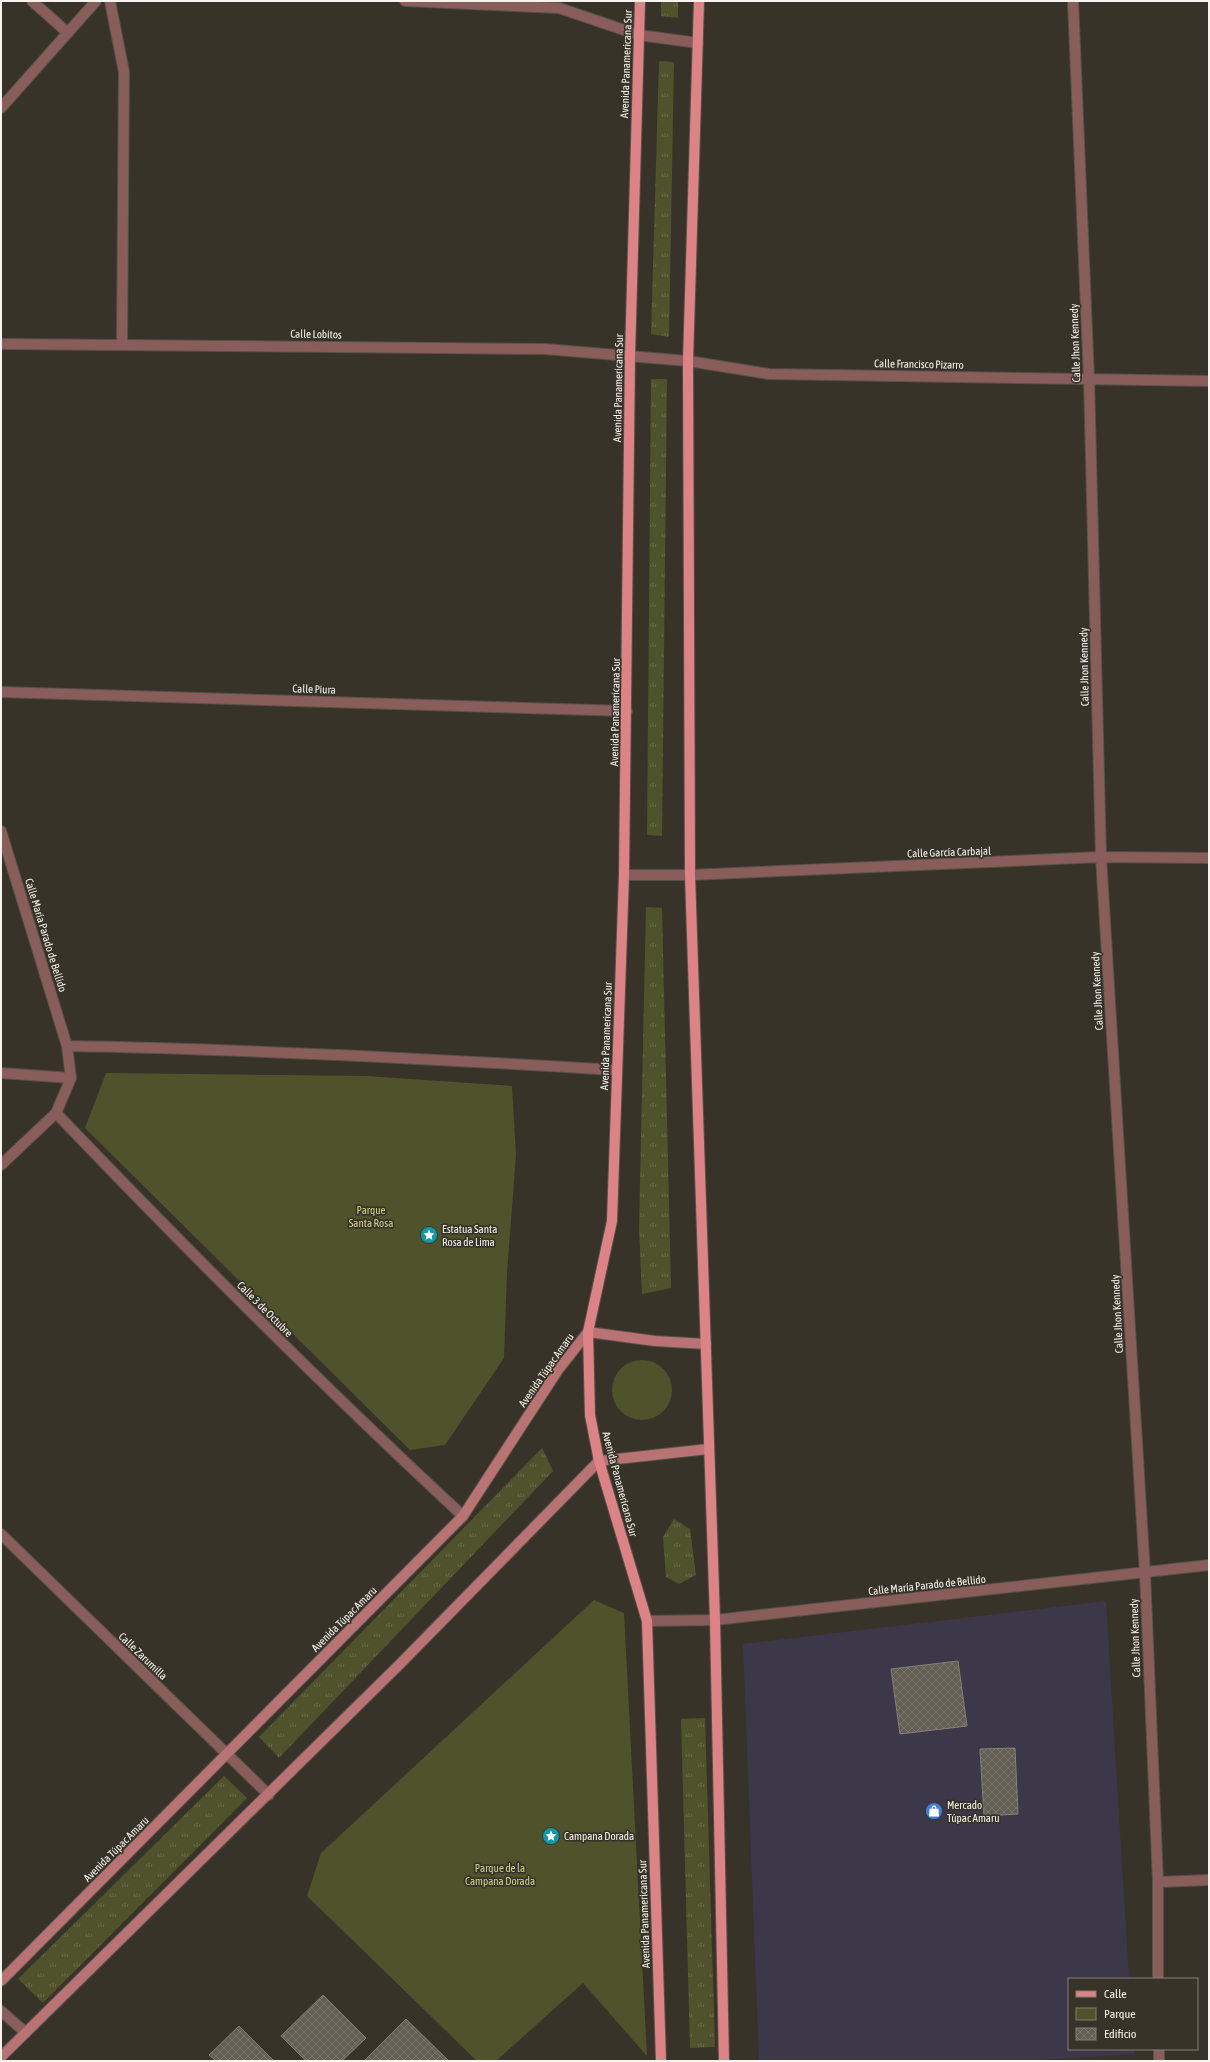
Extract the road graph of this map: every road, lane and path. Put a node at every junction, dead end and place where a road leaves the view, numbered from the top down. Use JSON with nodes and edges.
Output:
{"nodes":[{"id":1,"x":32,"y":1,"type":"edge"},
{"id":2,"x":96,"y":1,"type":"edge"},
{"id":3,"x":110,"y":1,"type":"edge"},
{"id":4,"x":405,"y":1,"type":"edge"},
{"id":5,"x":640,"y":1,"type":"edge"},
{"id":6,"x":698,"y":1,"type":"edge"},
{"id":7,"x":1073,"y":1,"type":"edge"},
{"id":8,"x":68,"y":33,"type":"junction"},
{"id":9,"x":639,"y":35,"type":"junction"},
{"id":10,"x":698,"y":44,"type":"junction"},
{"id":11,"x":1,"y":108,"type":"edge"},
{"id":12,"x":1,"y":344,"type":"edge"},
{"id":13,"x":122,"y":344,"type":"junction"},
{"id":14,"x":630,"y":356,"type":"junction"},
{"id":15,"x":688,"y":361,"type":"junction"},
{"id":16,"x":1089,"y":379,"type":"junction"},
{"id":17,"x":1209,"y":381,"type":"edge"},
{"id":18,"x":1,"y":692,"type":"edge"},
{"id":19,"x":627,"y":711,"type":"junction"},
{"id":20,"x":1,"y":831,"type":"edge"},
{"id":21,"x":1101,"y":857,"type":"junction"},
{"id":22,"x":1209,"y":858,"type":"edge"},
{"id":23,"x":624,"y":875,"type":"junction"},
{"id":24,"x":690,"y":875,"type":"junction"},
{"id":25,"x":66,"y":1046,"type":"junction"},
{"id":26,"x":617,"y":1070,"type":"junction"},
{"id":27,"x":1,"y":1072,"type":"edge"},
{"id":28,"x":71,"y":1078,"type":"junction"},
{"id":29,"x":56,"y":1114,"type":"junction"},
{"id":30,"x":1,"y":1166,"type":"edge"},
{"id":31,"x":588,"y":1332,"type":"junction"},
{"id":32,"x":706,"y":1344,"type":"junction"},
{"id":33,"x":708,"y":1449,"type":"junction"},
{"id":34,"x":599,"y":1461,"type":"junction"},
{"id":35,"x":463,"y":1516,"type":"junction"},
{"id":36,"x":1,"y":1534,"type":"edge"},
{"id":37,"x":1209,"y":1565,"type":"edge"},
{"id":38,"x":1145,"y":1573,"type":"junction"},
{"id":39,"x":715,"y":1620,"type":"junction"},
{"id":40,"x":647,"y":1621,"type":"junction"},
{"id":41,"x":228,"y":1755,"type":"junction"},
{"id":42,"x":269,"y":1795,"type":"junction"},
{"id":43,"x":1209,"y":1880,"type":"edge"},
{"id":44,"x":1158,"y":1882,"type":"junction"},
{"id":45,"x":1158,"y":1978,"type":"edge"},
{"id":46,"x":1,"y":1981,"type":"edge"},
{"id":47,"x":1,"y":2010,"type":"edge"},
{"id":48,"x":25,"y":2032,"type":"junction"},
{"id":49,"x":1159,"y":2050,"type":"edge"},
{"id":50,"x":1,"y":2056,"type":"edge"},
{"id":51,"x":661,"y":2061,"type":"edge"},
{"id":52,"x":724,"y":2061,"type":"edge"},
{"id":53,"x":1159,"y":2061,"type":"edge"}],
"edges":[{"from":1,"to":8,"type":"street"},
{"from":2,"to":8,"type":"street"},
{"from":3,"to":13,"type":"street"},
{"from":4,"to":9,"type":"street"},
{"from":5,"to":9,"type":"main road","name":"Avenida Panamericana Sur"},
{"from":6,"to":10,"type":"main road"},
{"from":7,"to":16,"type":"street","name":"Calle Jhon Kennedy"},
{"from":8,"to":11,"type":"street"},
{"from":9,"to":10,"type":"street"},
{"from":9,"to":14,"type":"main road","name":"Avenida Panamericana Sur"},
{"from":10,"to":15,"type":"main road"},
{"from":12,"to":13,"type":"street","name":"Calle Lobitos"},
{"from":13,"to":14,"type":"street","name":"Calle Lobitos"},
{"from":14,"to":15,"type":"street","name":"Calle Francisco Pizarro"},
{"from":14,"to":19,"type":"main road","name":"Avenida Panamericana Sur"},
{"from":15,"to":16,"type":"street","name":"Calle Francisco Pizarro"},
{"from":15,"to":24,"type":"main road"},
{"from":16,"to":17,"type":"street","name":"Calle Francisco Pizarro"},
{"from":16,"to":21,"type":"street","name":"Calle Jhon Kennedy"},
{"from":18,"to":19,"type":"street","name":"Calle Piura"},
{"from":19,"to":23,"type":"main road","name":"Avenida Panamericana Sur"},
{"from":20,"to":25,"type":"street","name":"Calle María Parado de Bellido"},
{"from":21,"to":22,"type":"street","name":"Calle García Carbajal"},
{"from":21,"to":24,"type":"street","name":"Calle García Carbajal"},
{"from":21,"to":38,"type":"street","name":"Calle Jhon Kennedy"},
{"from":23,"to":24,"type":"street","name":"Calle García Carbajal"},
{"from":23,"to":26,"type":"main road","name":"Avenida Panamericana Sur"},
{"from":24,"to":32,"type":"main road"},
{"from":25,"to":26,"type":"street"},
{"from":25,"to":28,"type":"street","name":"Calle María Parado de Bellido"},
{"from":26,"to":31,"type":"main road","name":"Avenida Panamericana Sur"},
{"from":27,"to":28,"type":"street"},
{"from":28,"to":29,"type":"street"},
{"from":29,"to":30,"type":"street"},
{"from":29,"to":35,"type":"street","name":"Calle 3 de Octubre"},
{"from":31,"to":32,"type":"street","name":"Avenida Túpac Amaru"},
{"from":31,"to":34,"type":"main road","name":"Avenida Panamericana Sur"},
{"from":31,"to":35,"type":"street","name":"Avenida Túpac Amaru"},
{"from":32,"to":33,"type":"main road"},
{"from":33,"to":34,"type":"street"},
{"from":33,"to":39,"type":"main road"},
{"from":34,"to":40,"type":"main road","name":"Avenida Panamericana Sur"},
{"from":34,"to":42,"type":"street"},
{"from":35,"to":41,"type":"street","name":"Avenida Túpac Amaru"},
{"from":36,"to":41,"type":"street","name":"Calle Zarumilla"},
{"from":37,"to":38,"type":"street","name":"Calle María Parado de Bellido"},
{"from":38,"to":39,"type":"street","name":"Calle María Parado de Bellido"},
{"from":38,"to":44,"type":"street","name":"Calle Jhon Kennedy"},
{"from":39,"to":40,"type":"street","name":"Calle María Parado de Bellido"},
{"from":39,"to":52,"type":"main road"},
{"from":40,"to":51,"type":"main road","name":"Avenida Panamericana Sur"},
{"from":41,"to":42,"type":"street","name":"Calle Zarumilla"},
{"from":41,"to":46,"type":"street","name":"Avenida Túpac Amaru"},
{"from":42,"to":48,"type":"street"},
{"from":43,"to":44,"type":"street"},
{"from":44,"to":45,"type":"street","name":"Calle Jhon Kennedy"},
{"from":47,"to":48,"type":"street"},
{"from":48,"to":50,"type":"street"},
{"from":49,"to":53,"type":"street"}]}
